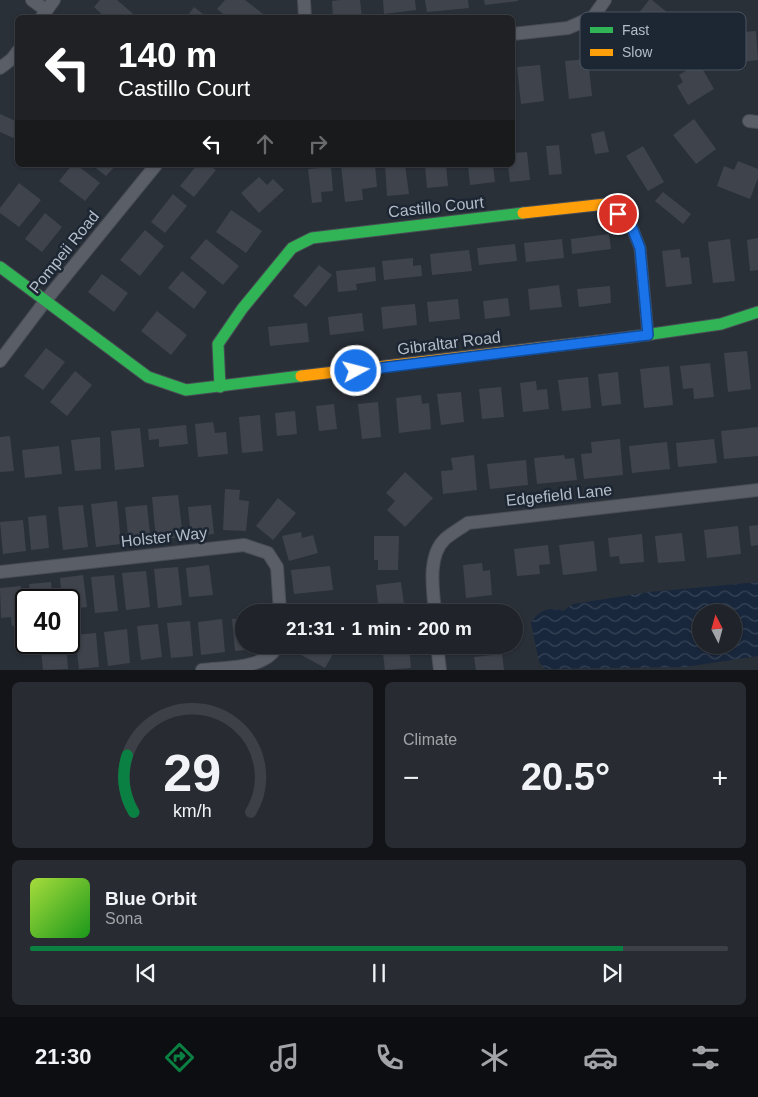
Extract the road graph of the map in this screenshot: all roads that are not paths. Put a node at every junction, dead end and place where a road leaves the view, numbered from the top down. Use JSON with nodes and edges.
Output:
{"nodes":[{"id":1,"x":32,"y":0,"type":"edge"},
{"id":2,"x":304,"y":0,"type":"edge"},
{"id":3,"x":605,"y":0,"type":"edge"},
{"id":4,"x":47,"y":9,"type":"edge"},
{"id":5,"x":597,"y":12,"type":"edge"},
{"id":6,"x":304,"y":15,"type":"edge"},
{"id":7,"x":580,"y":23,"type":"edge"},
{"id":8,"x":515,"y":34,"type":"edge"},
{"id":9,"x":15,"y":55,"type":"edge"},
{"id":10,"x":0,"y":68,"type":"edge"},
{"id":11,"x":154,"y":167,"type":"edge"},
{"id":12,"x":0,"y":267,"type":"edge"},
{"id":13,"x":46,"y":300,"type":"junction"},
{"id":14,"x":758,"y":312,"type":"edge"},
{"id":15,"x":648,"y":335,"type":"junction"},
{"id":16,"x":0,"y":362,"type":"edge"},
{"id":17,"x":220,"y":388,"type":"junction"},
{"id":18,"x":758,"y":490,"type":"edge"},
{"id":19,"x":0,"y":572,"type":"edge"},
{"id":20,"x":279,"y":604,"type":"edge"},
{"id":21,"x":434,"y":604,"type":"edge"},
{"id":22,"x":274,"y":654,"type":"edge"},
{"id":23,"x":438,"y":654,"type":"edge"},
{"id":24,"x":202,"y":670,"type":"edge"},
{"id":25,"x":440,"y":670,"type":"edge"}],
"edges":[{"from":1,"to":4,"type":"street"},
{"from":2,"to":6,"type":"street"},
{"from":3,"to":5,"type":"street"},
{"from":7,"to":8,"type":"street"},
{"from":9,"to":10,"type":"street"},
{"from":11,"to":13,"type":"street","name":"Pompeii Road"},
{"from":12,"to":13,"type":"street","name":"Gibraltar Road"},
{"from":13,"to":16,"type":"street","name":"Pompeii Road"},
{"from":13,"to":17,"type":"street","name":"Gibraltar Road"},
{"from":14,"to":15,"type":"street","name":"Gibraltar Road"},
{"from":15,"to":17,"type":"street","name":"Gibraltar Road"},
{"from":15,"to":17,"type":"street","name":"Castillo Court"},
{"from":18,"to":21,"type":"street","name":"Edgefield Lane"},
{"from":19,"to":20,"type":"street","name":"Holster Way"},
{"from":22,"to":24,"type":"street"},
{"from":23,"to":25,"type":"street"}]}
